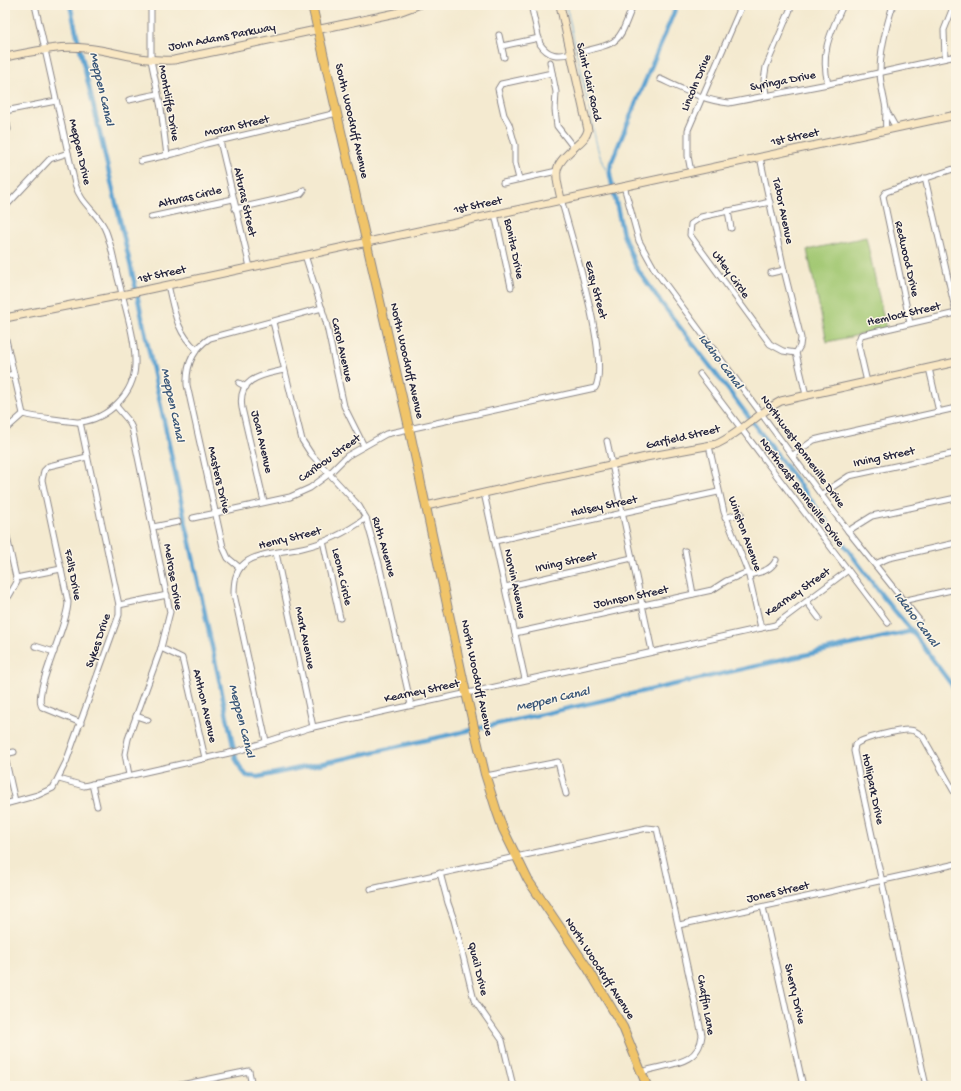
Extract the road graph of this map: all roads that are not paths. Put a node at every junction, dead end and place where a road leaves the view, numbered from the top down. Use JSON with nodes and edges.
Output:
{"nodes":[{"id":1,"x":35,"y":5,"type":"edge"},
{"id":2,"x":151,"y":5,"type":"edge"},
{"id":3,"x":312,"y":5,"type":"edge"},
{"id":4,"x":418,"y":5,"type":"edge"},
{"id":5,"x":531,"y":5,"type":"edge"},
{"id":6,"x":560,"y":5,"type":"edge"},
{"id":7,"x":633,"y":5,"type":"edge"},
{"id":8,"x":742,"y":5,"type":"edge"},
{"id":9,"x":792,"y":5,"type":"edge"},
{"id":10,"x":842,"y":5,"type":"edge"},
{"id":11,"x":893,"y":5,"type":"edge"},
{"id":12,"x":954,"y":5,"type":"edge"},
{"id":13,"x":318,"y":30,"type":"junction"},
{"id":14,"x":499,"y":35,"type":"dead end"},
{"id":15,"x":539,"y":38,"type":"junction"},
{"id":16,"x":502,"y":46,"type":"junction"},
{"id":17,"x":46,"y":49,"type":"junction"},
{"id":18,"x":581,"y":52,"type":"dead end"},
{"id":19,"x":571,"y":53,"type":"junction"},
{"id":20,"x":956,"y":56,"type":"edge"},
{"id":21,"x":5,"y":57,"type":"edge"},
{"id":22,"x":504,"y":57,"type":"dead end"},
{"id":23,"x":945,"y":58,"type":"junction"},
{"id":24,"x":151,"y":60,"type":"junction"},
{"id":25,"x":550,"y":62,"type":"dead end"},
{"id":26,"x":880,"y":72,"type":"junction"},
{"id":27,"x":552,"y":73,"type":"junction"},
{"id":28,"x":660,"y":79,"type":"dead end"},
{"id":29,"x":828,"y":84,"type":"junction"},
{"id":30,"x":157,"y":94,"type":"junction"},
{"id":31,"x":766,"y":95,"type":"junction"},
{"id":32,"x":702,"y":97,"type":"junction"},
{"id":33,"x":129,"y":100,"type":"dead end"},
{"id":34,"x":56,"y":101,"type":"junction"},
{"id":35,"x":886,"y":110,"type":"junction"},
{"id":36,"x":5,"y":112,"type":"edge"},
{"id":37,"x":337,"y":113,"type":"junction"},
{"id":38,"x":956,"y":115,"type":"edge"},
{"id":39,"x":896,"y":128,"type":"junction"},
{"id":40,"x":8,"y":129,"type":"dead end"},
{"id":41,"x":886,"y":130,"type":"junction"},
{"id":42,"x":220,"y":140,"type":"junction"},
{"id":43,"x":574,"y":148,"type":"junction"},
{"id":44,"x":68,"y":153,"type":"junction"},
{"id":45,"x":167,"y":156,"type":"junction"},
{"id":46,"x":760,"y":157,"type":"junction"},
{"id":47,"x":141,"y":162,"type":"dead end"},
{"id":48,"x":956,"y":168,"type":"edge"},
{"id":49,"x":557,"y":171,"type":"junction"},
{"id":50,"x":691,"y":172,"type":"junction"},
{"id":51,"x":926,"y":178,"type":"junction"},
{"id":52,"x":519,"y":179,"type":"junction"},
{"id":53,"x":503,"y":183,"type":"dead end"},
{"id":54,"x":621,"y":187,"type":"junction"},
{"id":55,"x":304,"y":190,"type":"dead end"},
{"id":56,"x":233,"y":199,"type":"junction"},
{"id":57,"x":561,"y":200,"type":"junction"},
{"id":58,"x":770,"y":202,"type":"junction"},
{"id":59,"x":6,"y":204,"type":"edge"},
{"id":60,"x":235,"y":209,"type":"junction"},
{"id":61,"x":728,"y":211,"type":"junction"},
{"id":62,"x":495,"y":214,"type":"junction"},
{"id":63,"x":151,"y":217,"type":"dead end"},
{"id":64,"x":731,"y":228,"type":"dead end"},
{"id":65,"x":366,"y":242,"type":"junction"},
{"id":66,"x":305,"y":255,"type":"junction"},
{"id":67,"x":250,"y":267,"type":"junction"},
{"id":68,"x":784,"y":270,"type":"junction"},
{"id":69,"x":771,"y":273,"type":"dead end"},
{"id":70,"x":168,"y":285,"type":"junction"},
{"id":71,"x":511,"y":288,"type":"dead end"},
{"id":72,"x":122,"y":295,"type":"junction"},
{"id":73,"x":322,"y":308,"type":"junction"},
{"id":74,"x":956,"y":313,"type":"edge"},
{"id":75,"x":5,"y":318,"type":"edge"},
{"id":76,"x":273,"y":322,"type":"junction"},
{"id":77,"x":910,"y":323,"type":"junction"},
{"id":78,"x":5,"y":335,"type":"edge"},
{"id":79,"x":196,"y":349,"type":"junction"},
{"id":80,"x":796,"y":353,"type":"junction"},
{"id":81,"x":956,"y":362,"type":"edge"},
{"id":82,"x":929,"y":368,"type":"junction"},
{"id":83,"x":284,"y":370,"type":"junction"},
{"id":84,"x":14,"y":374,"type":"junction"},
{"id":85,"x":700,"y":374,"type":"dead end"},
{"id":86,"x":5,"y":376,"type":"edge"},
{"id":87,"x":866,"y":382,"type":"junction"},
{"id":88,"x":239,"y":383,"type":"dead end"},
{"id":89,"x":246,"y":387,"type":"junction"},
{"id":90,"x":595,"y":388,"type":"joint"},
{"id":91,"x":806,"y":395,"type":"junction"},
{"id":92,"x":116,"y":406,"type":"junction"},
{"id":93,"x":956,"y":408,"type":"edge"},
{"id":94,"x":939,"y":412,"type":"junction"},
{"id":95,"x":23,"y":414,"type":"junction"},
{"id":96,"x":759,"y":416,"type":"junction"},
{"id":97,"x":80,"y":422,"type":"junction"},
{"id":98,"x":744,"y":427,"type":"junction"},
{"id":99,"x":409,"y":429,"type":"junction"},
{"id":100,"x":5,"y":430,"type":"edge"},
{"id":101,"x":607,"y":441,"type":"dead end"},
{"id":102,"x":364,"y":446,"type":"junction"},
{"id":103,"x":709,"y":446,"type":"junction"},
{"id":104,"x":956,"y":453,"type":"edge"},
{"id":105,"x":793,"y":455,"type":"junction"},
{"id":106,"x":87,"y":457,"type":"junction"},
{"id":107,"x":612,"y":465,"type":"junction"},
{"id":108,"x":329,"y":474,"type":"junction"},
{"id":109,"x":718,"y":492,"type":"junction"},
{"id":110,"x":484,"y":493,"type":"junction"},
{"id":111,"x":822,"y":494,"type":"junction"},
{"id":112,"x":956,"y":498,"type":"edge"},
{"id":113,"x":264,"y":502,"type":"junction"},
{"id":114,"x":426,"y":506,"type":"junction"},
{"id":115,"x":216,"y":513,"type":"junction"},
{"id":116,"x":622,"y":513,"type":"junction"},
{"id":117,"x":741,"y":513,"type":"dead end"},
{"id":118,"x":193,"y":518,"type":"dead end"},
{"id":119,"x":366,"y":518,"type":"junction"},
{"id":120,"x":725,"y":518,"type":"junction"},
{"id":121,"x":178,"y":522,"type":"dead end"},
{"id":122,"x":153,"y":527,"type":"junction"},
{"id":123,"x":5,"y":528,"type":"edge"},
{"id":124,"x":848,"y":531,"type":"junction"},
{"id":125,"x":495,"y":541,"type":"junction"},
{"id":126,"x":323,"y":542,"type":"junction"},
{"id":127,"x":956,"y":543,"type":"edge"},
{"id":128,"x":685,"y":551,"type":"dead end"},
{"id":129,"x":276,"y":553,"type":"junction"},
{"id":130,"x":632,"y":558,"type":"junction"},
{"id":131,"x":776,"y":560,"type":"dead end"},
{"id":132,"x":875,"y":564,"type":"junction"},
{"id":133,"x":240,"y":568,"type":"junction"},
{"id":134,"x":61,"y":569,"type":"junction"},
{"id":135,"x":847,"y":571,"type":"junction"},
{"id":136,"x":749,"y":574,"type":"junction"},
{"id":137,"x":16,"y":578,"type":"junction"},
{"id":138,"x":505,"y":587,"type":"junction"},
{"id":139,"x":956,"y":589,"type":"edge"},
{"id":140,"x":693,"y":594,"type":"junction"},
{"id":141,"x":167,"y":595,"type":"junction"},
{"id":142,"x":5,"y":599,"type":"edge"},
{"id":143,"x":902,"y":601,"type":"junction"},
{"id":144,"x":807,"y":602,"type":"junction"},
{"id":145,"x":119,"y":605,"type":"junction"},
{"id":146,"x":642,"y":606,"type":"junction"},
{"id":147,"x":340,"y":618,"type":"dead end"},
{"id":148,"x":819,"y":618,"type":"dead end"},
{"id":149,"x":919,"y":620,"type":"dead end"},
{"id":150,"x":888,"y":623,"type":"dead end"},
{"id":151,"x":761,"y":628,"type":"junction"},
{"id":152,"x":515,"y":633,"type":"junction"},
{"id":153,"x":36,"y":646,"type":"dead end"},
{"id":154,"x":161,"y":648,"type":"junction"},
{"id":155,"x":652,"y":651,"type":"junction"},
{"id":156,"x":54,"y":652,"type":"junction"},
{"id":157,"x":525,"y":679,"type":"junction"},
{"id":158,"x":466,"y":693,"type":"junction"},
{"id":159,"x":411,"y":705,"type":"junction"},
{"id":160,"x":136,"y":716,"type":"junction"},
{"id":161,"x":148,"y":720,"type":"dead end"},
{"id":162,"x":81,"y":722,"type":"junction"},
{"id":163,"x":313,"y":727,"type":"junction"},
{"id":164,"x":266,"y":741,"type":"junction"},
{"id":165,"x":14,"y":752,"type":"dead end"},
{"id":166,"x":5,"y":755,"type":"edge"},
{"id":167,"x":206,"y":758,"type":"junction"},
{"id":168,"x":129,"y":775,"type":"junction"},
{"id":169,"x":486,"y":776,"type":"junction"},
{"id":170,"x":59,"y":779,"type":"junction"},
{"id":171,"x":92,"y":784,"type":"junction"},
{"id":172,"x":566,"y":794,"type":"dead end"},
{"id":173,"x":956,"y":796,"type":"edge"},
{"id":174,"x":15,"y":801,"type":"junction"},
{"id":175,"x":5,"y":804,"type":"edge"},
{"id":176,"x":97,"y":806,"type":"dead end"},
{"id":177,"x":516,"y":856,"type":"junction"},
{"id":178,"x":956,"y":864,"type":"edge"},
{"id":179,"x":440,"y":873,"type":"junction"},
{"id":180,"x":882,"y":881,"type":"junction"},
{"id":181,"x":371,"y":889,"type":"dead end"},
{"id":182,"x":763,"y":907,"type":"junction"},
{"id":183,"x":679,"y":925,"type":"junction"},
{"id":184,"x":642,"y":1072,"type":"junction"},
{"id":185,"x":176,"y":1086,"type":"edge"},
{"id":186,"x":252,"y":1086,"type":"edge"},
{"id":187,"x":513,"y":1086,"type":"edge"},
{"id":188,"x":647,"y":1086,"type":"edge"},
{"id":189,"x":803,"y":1086,"type":"edge"},
{"id":190,"x":926,"y":1086,"type":"edge"}],
"edges":[{"from":1,"to":17,"type":"street","name":"Meppen Drive"},
{"from":2,"to":24,"type":"street","name":"Montcliffe Drive"},
{"from":3,"to":13,"type":"main road","name":"South Woodruff Avenue"},
{"from":4,"to":13,"type":"street","name":"John Adams Parkway"},
{"from":5,"to":15,"type":"street"},
{"from":6,"to":19,"type":"street","name":"Saint Clair Road"},
{"from":7,"to":18,"type":"street"},
{"from":8,"to":32,"type":"street","name":"Lincoln Drive"},
{"from":9,"to":31,"type":"street"},
{"from":10,"to":29,"type":"street"},
{"from":11,"to":26,"type":"street"},
{"from":12,"to":23,"type":"street"},
{"from":13,"to":24,"type":"street","name":"John Adams Parkway"},
{"from":13,"to":37,"type":"main road","name":"South Woodruff Avenue"},
{"from":14,"to":16,"type":"street"},
{"from":15,"to":16,"type":"street"},
{"from":15,"to":19,"type":"street"},
{"from":16,"to":22,"type":"street"},
{"from":17,"to":21,"type":"street","name":"John Adams Parkway"},
{"from":17,"to":24,"type":"street","name":"John Adams Parkway"},
{"from":17,"to":34,"type":"street","name":"Meppen Drive"},
{"from":19,"to":43,"type":"street","name":"Saint Clair Road"},
{"from":20,"to":23,"type":"street"},
{"from":23,"to":26,"type":"street","name":"Syringa Drive"},
{"from":24,"to":30,"type":"street","name":"Montcliffe Drive"},
{"from":25,"to":27,"type":"street"},
{"from":26,"to":29,"type":"street","name":"Syringa Drive"},
{"from":26,"to":35,"type":"street"},
{"from":27,"to":43,"type":"street"},
{"from":27,"to":52,"type":"street"},
{"from":28,"to":32,"type":"street","name":"Syringa Drive"},
{"from":29,"to":31,"type":"street","name":"Syringa Drive"},
{"from":30,"to":33,"type":"street"},
{"from":30,"to":45,"type":"street","name":"Montcliffe Drive"},
{"from":31,"to":32,"type":"street","name":"Syringa Drive"},
{"from":32,"to":50,"type":"street","name":"Lincoln Drive"},
{"from":34,"to":36,"type":"street"},
{"from":34,"to":44,"type":"street","name":"Meppen Drive"},
{"from":35,"to":39,"type":"street"},
{"from":35,"to":41,"type":"street"},
{"from":36,"to":40,"type":"street"},
{"from":37,"to":42,"type":"street","name":"Moran Street"},
{"from":37,"to":65,"type":"main road","name":"South Woodruff Avenue"},
{"from":38,"to":39,"type":"street","name":"1st Street"},
{"from":39,"to":41,"type":"street","name":"1st Street"},
{"from":41,"to":46,"type":"street","name":"1st Street"},
{"from":42,"to":45,"type":"street","name":"Moran Street"},
{"from":42,"to":56,"type":"street","name":"Alturas Street"},
{"from":43,"to":49,"type":"street","name":"Saint Clair Road"},
{"from":44,"to":59,"type":"street"},
{"from":44,"to":72,"type":"street","name":"Meppen Drive"},
{"from":45,"to":47,"type":"street","name":"Moran Street"},
{"from":46,"to":50,"type":"street","name":"1st Street"},
{"from":46,"to":58,"type":"street","name":"Tabor Avenue"},
{"from":48,"to":51,"type":"street"},
{"from":49,"to":52,"type":"street"},
{"from":49,"to":57,"type":"street"},
{"from":50,"to":54,"type":"street","name":"1st Street"},
{"from":51,"to":74,"type":"street"},
{"from":51,"to":77,"type":"street","name":"Redwood Drive"},
{"from":52,"to":53,"type":"street"},
{"from":54,"to":57,"type":"street","name":"1st Street"},
{"from":54,"to":96,"type":"street","name":"Northwest Bonneville Drive"},
{"from":55,"to":60,"type":"street","name":"Alturas Circle"},
{"from":56,"to":60,"type":"street","name":"Alturas Street"},
{"from":56,"to":63,"type":"street","name":"Alturas Circle"},
{"from":57,"to":62,"type":"street","name":"1st Street"},
{"from":57,"to":90,"type":"street","name":"Easy Street"},
{"from":58,"to":61,"type":"street","name":"Utley Circle"},
{"from":58,"to":68,"type":"street","name":"Tabor Avenue"},
{"from":60,"to":67,"type":"street","name":"Alturas Street"},
{"from":61,"to":64,"type":"street"},
{"from":61,"to":80,"type":"street","name":"Utley Circle"},
{"from":62,"to":65,"type":"street","name":"1st Street"},
{"from":62,"to":71,"type":"street","name":"Bonita Drive"},
{"from":65,"to":66,"type":"street","name":"1st Street"},
{"from":65,"to":99,"type":"main road","name":"North Woodruff Avenue"},
{"from":66,"to":67,"type":"street","name":"1st Street"},
{"from":66,"to":73,"type":"street","name":"Carol Avenue"},
{"from":67,"to":70,"type":"street","name":"1st Street"},
{"from":68,"to":69,"type":"street"},
{"from":68,"to":80,"type":"street","name":"Tabor Avenue"},
{"from":70,"to":72,"type":"street","name":"1st Street"},
{"from":70,"to":79,"type":"street"},
{"from":72,"to":75,"type":"street","name":"1st Street"},
{"from":72,"to":92,"type":"street","name":"Meppen Drive"},
{"from":73,"to":76,"type":"street"},
{"from":73,"to":102,"type":"street","name":"Carol Avenue"},
{"from":74,"to":77,"type":"street","name":"Hemlock Street"},
{"from":76,"to":79,"type":"street"},
{"from":76,"to":83,"type":"street","name":"Ruth Avenue"},
{"from":77,"to":87,"type":"street","name":"Hemlock Street"},
{"from":78,"to":84,"type":"street"},
{"from":79,"to":115,"type":"street","name":"Masters Drive"},
{"from":80,"to":91,"type":"street","name":"Tabor Avenue"},
{"from":81,"to":82,"type":"street","name":"Garfield Street"},
{"from":82,"to":87,"type":"street","name":"Garfield Street"},
{"from":82,"to":94,"type":"street"},
{"from":83,"to":89,"type":"street"},
{"from":83,"to":108,"type":"street","name":"Ruth Avenue"},
{"from":84,"to":86,"type":"street"},
{"from":84,"to":95,"type":"street"},
{"from":85,"to":98,"type":"street","name":"Northeast Bonneville Drive"},
{"from":87,"to":91,"type":"street","name":"Garfield Street"},
{"from":88,"to":89,"type":"street"},
{"from":89,"to":113,"type":"street","name":"Joan Avenue"},
{"from":90,"to":99,"type":"street","name":"Caribou Street"},
{"from":91,"to":96,"type":"street","name":"Garfield Street"},
{"from":92,"to":97,"type":"street"},
{"from":92,"to":122,"type":"street","name":"Melrose Drive"},
{"from":93,"to":94,"type":"street"},
{"from":94,"to":105,"type":"street"},
{"from":95,"to":97,"type":"street"},
{"from":95,"to":100,"type":"street"},
{"from":96,"to":98,"type":"street","name":"Garfield Street"},
{"from":96,"to":105,"type":"street","name":"Northwest Bonneville Drive"},
{"from":97,"to":106,"type":"street","name":"Sykes Drive"},
{"from":98,"to":103,"type":"street","name":"Garfield Street"},
{"from":98,"to":135,"type":"street","name":"Northeast Bonneville Drive"},
{"from":99,"to":102,"type":"street","name":"Caribou Street"},
{"from":99,"to":114,"type":"main road","name":"North Woodruff Avenue"},
{"from":101,"to":107,"type":"street"},
{"from":102,"to":108,"type":"street","name":"Caribou Street"},
{"from":103,"to":107,"type":"street","name":"Garfield Street"},
{"from":103,"to":109,"type":"street","name":"Winston Avenue"},
{"from":104,"to":111,"type":"street","name":"Irving Street"},
{"from":105,"to":111,"type":"street","name":"Northwest Bonneville Drive"},
{"from":106,"to":134,"type":"street","name":"Falls Drive"},
{"from":106,"to":145,"type":"street","name":"Sykes Drive"},
{"from":107,"to":110,"type":"street","name":"Garfield Street"},
{"from":107,"to":116,"type":"street"},
{"from":108,"to":113,"type":"street","name":"Caribou Street"},
{"from":108,"to":119,"type":"street","name":"Ruth Avenue"},
{"from":109,"to":116,"type":"street","name":"Halsey Street"},
{"from":109,"to":120,"type":"street","name":"Winston Avenue"},
{"from":110,"to":114,"type":"street","name":"Garfield Street"},
{"from":110,"to":125,"type":"street","name":"Norvin Avenue"},
{"from":111,"to":124,"type":"street","name":"Northwest Bonneville Drive"},
{"from":112,"to":124,"type":"street"},
{"from":113,"to":115,"type":"street","name":"Caribou Street"},
{"from":114,"to":158,"type":"main road","name":"North Woodruff Avenue"},
{"from":115,"to":118,"type":"street","name":"Caribou Street"},
{"from":115,"to":133,"type":"street","name":"Masters Drive"},
{"from":116,"to":125,"type":"street","name":"Halsey Street"},
{"from":116,"to":130,"type":"street"},
{"from":117,"to":120,"type":"street"},
{"from":119,"to":126,"type":"street","name":"Henry Street"},
{"from":119,"to":159,"type":"street","name":"Ruth Avenue"},
{"from":120,"to":136,"type":"street","name":"Winston Avenue"},
{"from":121,"to":122,"type":"street"},
{"from":122,"to":141,"type":"street","name":"Melrose Drive"},
{"from":123,"to":137,"type":"street"},
{"from":124,"to":132,"type":"street","name":"Northwest Bonneville Drive"},
{"from":125,"to":138,"type":"street","name":"Norvin Avenue"},
{"from":126,"to":129,"type":"street","name":"Henry Street"},
{"from":126,"to":147,"type":"street","name":"Leona Circle"},
{"from":127,"to":132,"type":"street"},
{"from":128,"to":140,"type":"street"},
{"from":129,"to":133,"type":"street","name":"Henry Street"},
{"from":129,"to":163,"type":"street","name":"Mark Avenue"},
{"from":130,"to":138,"type":"street","name":"Irving Street"},
{"from":130,"to":146,"type":"street"},
{"from":131,"to":136,"type":"street","name":"Johnson Street"},
{"from":132,"to":143,"type":"street","name":"Northwest Bonneville Drive"},
{"from":133,"to":164,"type":"street"},
{"from":134,"to":137,"type":"street"},
{"from":134,"to":156,"type":"street","name":"Falls Drive"},
{"from":135,"to":144,"type":"street","name":"Kearney Street"},
{"from":135,"to":150,"type":"street","name":"Northeast Bonneville Drive"},
{"from":136,"to":140,"type":"street","name":"Johnson Street"},
{"from":136,"to":151,"type":"street","name":"Winston Avenue"},
{"from":137,"to":142,"type":"street"},
{"from":138,"to":152,"type":"street","name":"Norvin Avenue"},
{"from":139,"to":143,"type":"street"},
{"from":140,"to":146,"type":"street","name":"Johnson Street"},
{"from":141,"to":145,"type":"street"},
{"from":141,"to":154,"type":"street","name":"Melrose Drive"},
{"from":143,"to":149,"type":"street","name":"Northwest Bonneville Drive"},
{"from":144,"to":148,"type":"street"},
{"from":144,"to":151,"type":"street","name":"Kearney Street"},
{"from":145,"to":162,"type":"street","name":"Sykes Drive"},
{"from":146,"to":152,"type":"street","name":"Johnson Street"},
{"from":146,"to":155,"type":"street"},
{"from":151,"to":155,"type":"street","name":"Kearney Street"},
{"from":152,"to":157,"type":"street","name":"Norvin Avenue"},
{"from":153,"to":156,"type":"street"},
{"from":154,"to":160,"type":"street","name":"Melrose Drive"},
{"from":154,"to":167,"type":"street","name":"Anthon Avenue"},
{"from":155,"to":157,"type":"street","name":"Kearney Street"},
{"from":156,"to":162,"type":"street","name":"Falls Drive"},
{"from":157,"to":158,"type":"street","name":"Kearney Street"},
{"from":158,"to":159,"type":"street","name":"Kearney Street"},
{"from":158,"to":169,"type":"main road","name":"North Woodruff Avenue"},
{"from":159,"to":163,"type":"street","name":"Kearney Street"},
{"from":160,"to":161,"type":"street"},
{"from":160,"to":168,"type":"street","name":"Melrose Drive"},
{"from":162,"to":170,"type":"street","name":"Sykes Drive"},
{"from":163,"to":164,"type":"street","name":"Kearney Street"},
{"from":164,"to":167,"type":"street","name":"Kearney Street"},
{"from":165,"to":166,"type":"street"},
{"from":166,"to":174,"type":"street"},
{"from":167,"to":168,"type":"street","name":"Kearney Street"},
{"from":168,"to":171,"type":"street","name":"Kearney Street"},
{"from":169,"to":172,"type":"street"},
{"from":169,"to":177,"type":"main road","name":"North Woodruff Avenue"},
{"from":170,"to":171,"type":"street","name":"Kearney Street"},
{"from":170,"to":174,"type":"street","name":"Sykes Drive"},
{"from":171,"to":176,"type":"street"},
{"from":173,"to":180,"type":"street","name":"Hollipark Drive"},
{"from":174,"to":175,"type":"street","name":"Sykes Drive"},
{"from":177,"to":179,"type":"street"},
{"from":177,"to":183,"type":"street","name":"Chaffin Lane"},
{"from":177,"to":184,"type":"main road","name":"North Woodruff Avenue"},
{"from":178,"to":180,"type":"street"},
{"from":179,"to":181,"type":"street"},
{"from":179,"to":187,"type":"street","name":"Quail Drive"},
{"from":180,"to":182,"type":"street","name":"Jones Street"},
{"from":180,"to":190,"type":"street","name":"Hollipark Drive"},
{"from":182,"to":183,"type":"street","name":"Jones Street"},
{"from":182,"to":189,"type":"street","name":"Sherry Drive"},
{"from":183,"to":184,"type":"street","name":"Chaffin Lane"},
{"from":184,"to":188,"type":"main road","name":"North Woodruff Avenue"},
{"from":185,"to":186,"type":"street"}]}
